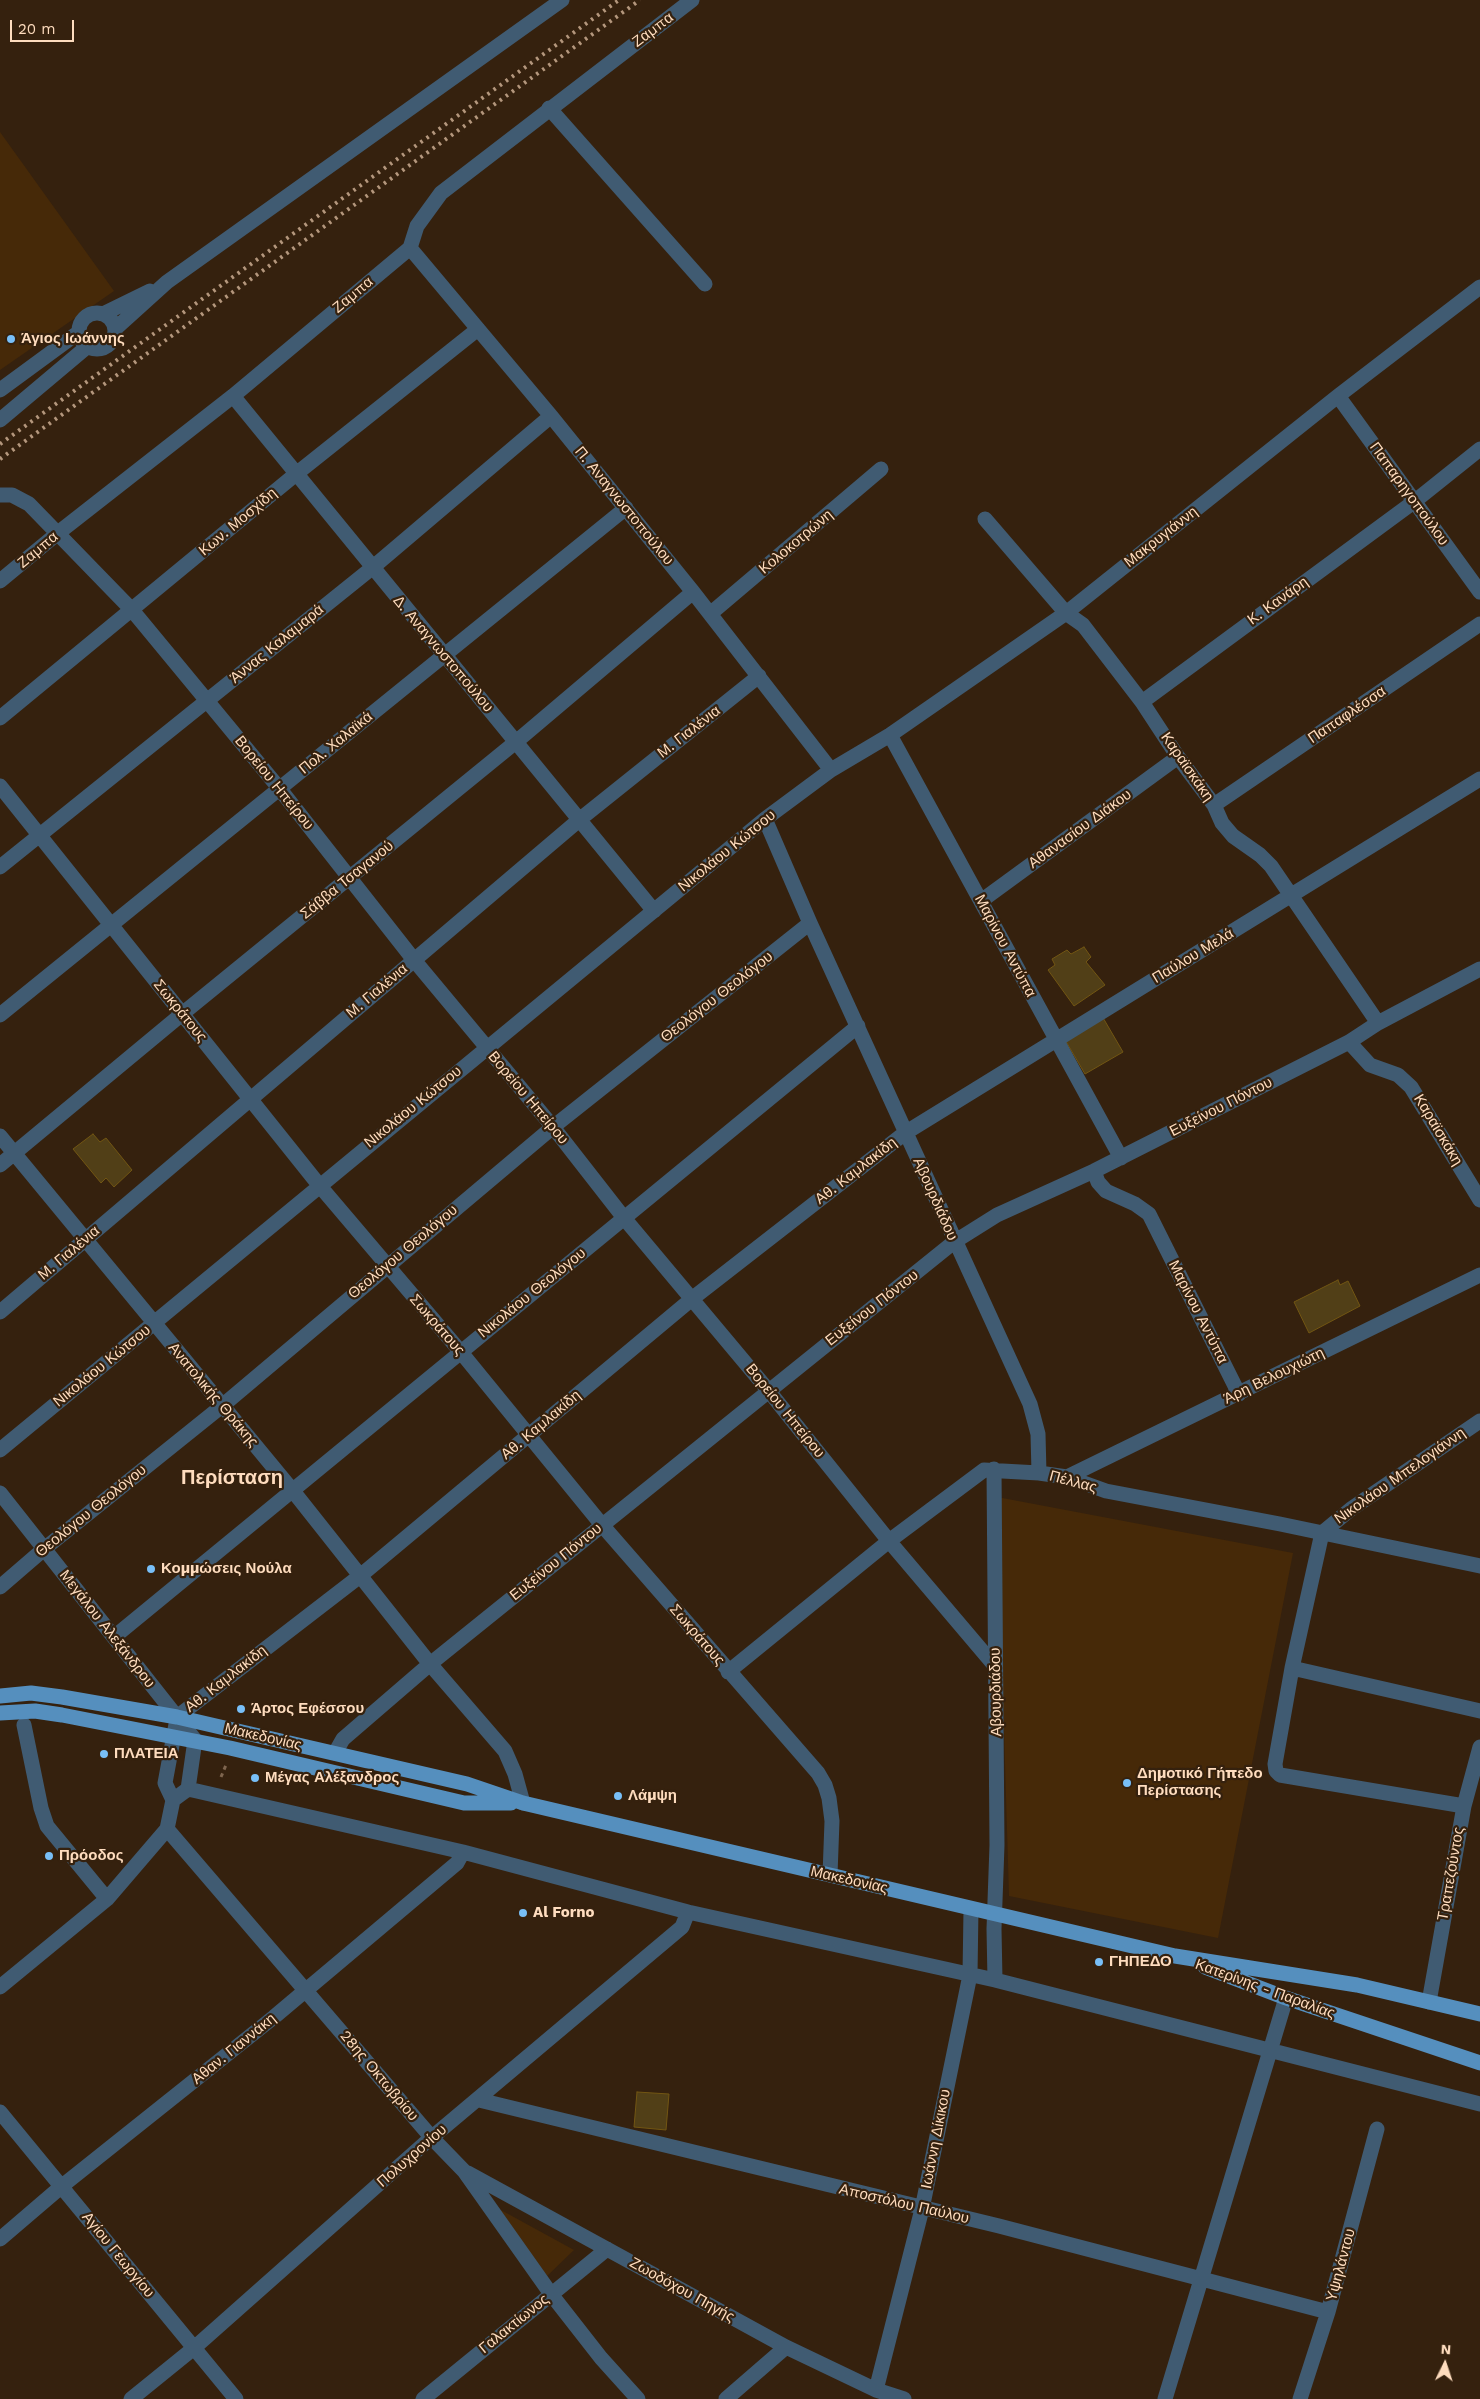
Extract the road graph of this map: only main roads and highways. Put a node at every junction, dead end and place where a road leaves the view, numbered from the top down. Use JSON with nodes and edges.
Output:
{"nodes":[{"id":1,"x":0,"y":1696,"type":"edge"},
{"id":2,"x":0,"y":1713,"type":"edge"},
{"id":3,"x":523,"y":1803,"type":"junction"},
{"id":4,"x":1175,"y":1956,"type":"junction"},
{"id":5,"x":1480,"y":2014,"type":"edge"},
{"id":6,"x":1480,"y":2063,"type":"edge"}],
"edges":[{"from":1,"to":3,"type":"main road","name":"Μακεδονίας"},
{"from":2,"to":3,"type":"main road","name":"Μακεδονίας"},
{"from":3,"to":4,"type":"main road","name":"Μακεδονίας"},
{"from":4,"to":5,"type":"main road","name":"Κατερίνης - Παραλίας"},
{"from":4,"to":6,"type":"main road","name":"Κατερίνης - Παραλίας"}]}
